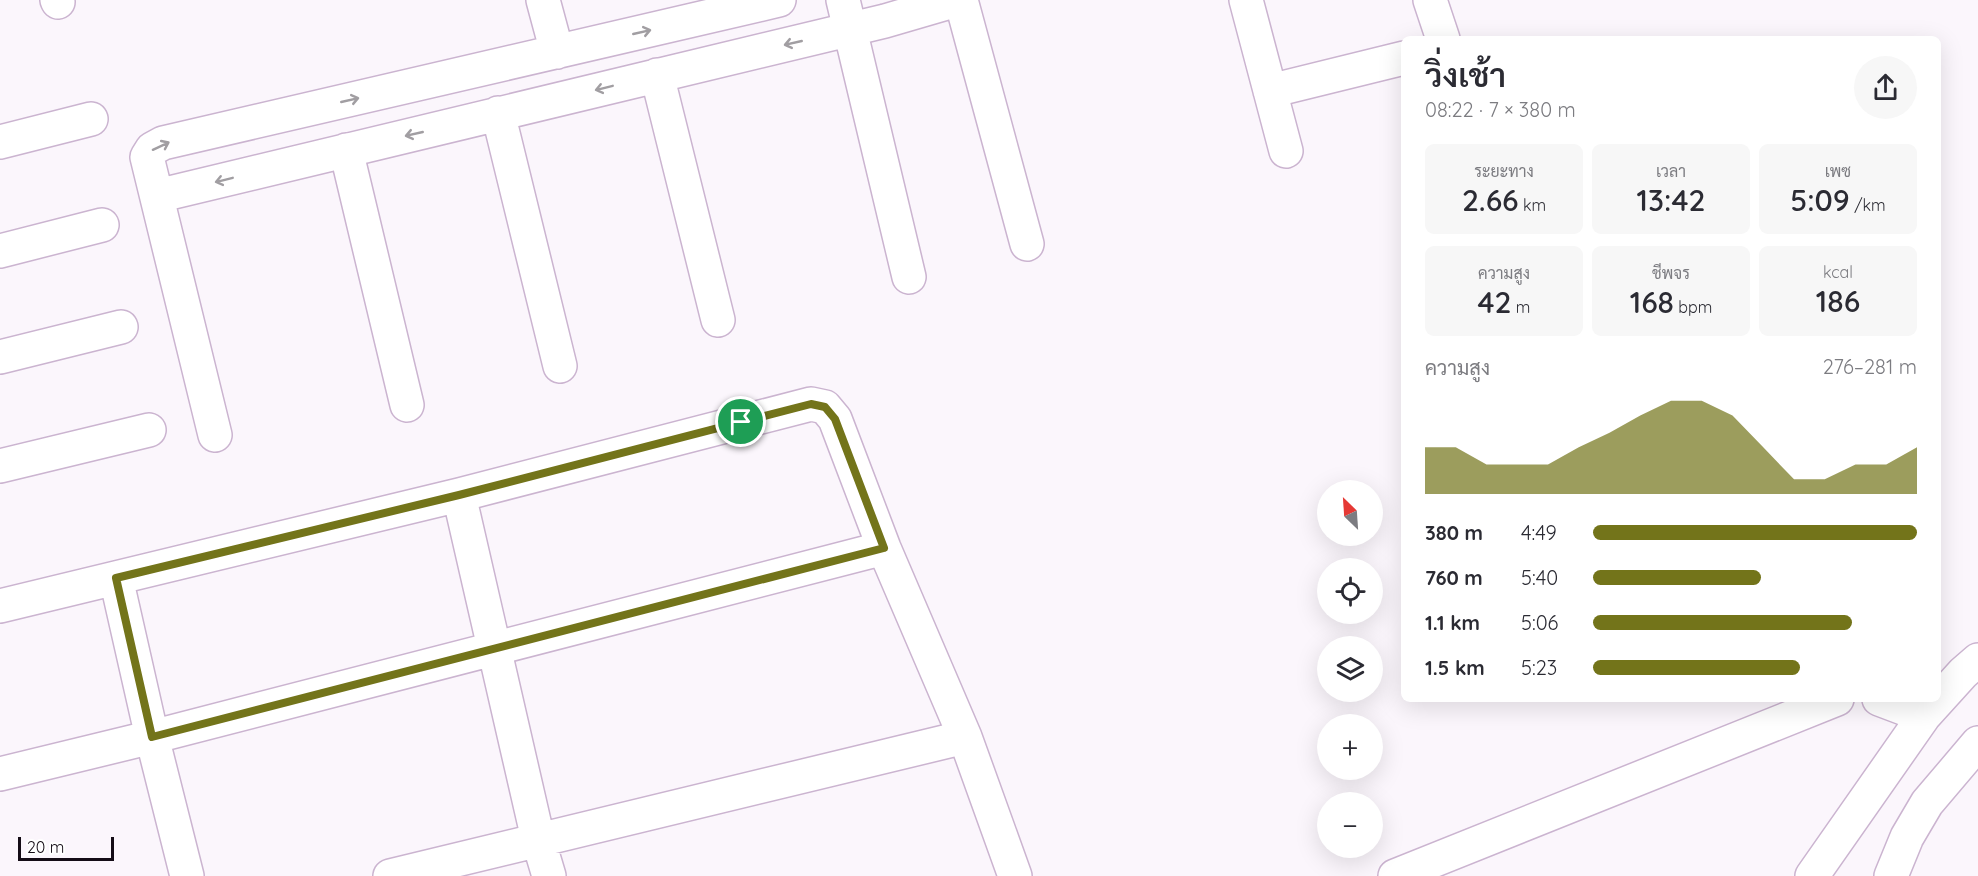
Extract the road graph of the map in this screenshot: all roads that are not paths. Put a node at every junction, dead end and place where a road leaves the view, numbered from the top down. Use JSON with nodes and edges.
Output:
{"nodes":[{"id":1,"x":543,"y":0,"type":"edge"},
{"id":2,"x":779,"y":0,"type":"edge"},
{"id":3,"x":959,"y":0,"type":"edge"},
{"id":4,"x":1246,"y":0,"type":"edge"},
{"id":5,"x":1430,"y":0,"type":"edge"},
{"id":6,"x":882,"y":10,"type":"edge"},
{"id":7,"x":847,"y":14,"type":"edge"},
{"id":8,"x":1442,"y":36,"type":"edge"},
{"id":9,"x":557,"y":52,"type":"junction"},
{"id":10,"x":1401,"y":59,"type":"edge"},
{"id":11,"x":657,"y":75,"type":"junction"},
{"id":12,"x":1270,"y":91,"type":"junction"},
{"id":13,"x":498,"y":114,"type":"junction"},
{"id":14,"x":91,"y":119,"type":"dead end"},
{"id":15,"x":0,"y":142,"type":"edge"},
{"id":16,"x":346,"y":150,"type":"junction"},
{"id":17,"x":1286,"y":151,"type":"dead end"},
{"id":18,"x":157,"y":196,"type":"junction"},
{"id":19,"x":102,"y":225,"type":"dead end"},
{"id":20,"x":1027,"y":244,"type":"dead end"},
{"id":21,"x":0,"y":251,"type":"edge"},
{"id":22,"x":909,"y":277,"type":"dead end"},
{"id":23,"x":718,"y":320,"type":"dead end"},
{"id":24,"x":121,"y":327,"type":"dead end"},
{"id":25,"x":0,"y":357,"type":"edge"},
{"id":26,"x":560,"y":366,"type":"dead end"},
{"id":27,"x":407,"y":405,"type":"dead end"},
{"id":28,"x":149,"y":430,"type":"dead end"},
{"id":29,"x":215,"y":435,"type":"dead end"},
{"id":30,"x":0,"y":466,"type":"edge"},
{"id":31,"x":459,"y":495,"type":"junction"},
{"id":32,"x":884,"y":548,"type":"junction"},
{"id":33,"x":116,"y":578,"type":"junction"},
{"id":34,"x":0,"y":606,"type":"edge"},
{"id":35,"x":495,"y":648,"type":"junction"},
{"id":36,"x":1978,"y":660,"type":"edge"},
{"id":37,"x":1941,"y":697,"type":"edge"},
{"id":38,"x":1830,"y":702,"type":"edge"},
{"id":39,"x":1887,"y":702,"type":"edge"},
{"id":40,"x":1937,"y":702,"type":"edge"},
{"id":41,"x":1924,"y":716,"type":"junction"},
{"id":42,"x":152,"y":737,"type":"junction"},
{"id":43,"x":965,"y":737,"type":"junction"},
{"id":44,"x":1978,"y":742,"type":"edge"},
{"id":45,"x":0,"y":774,"type":"edge"},
{"id":46,"x":538,"y":839,"type":"junction"},
{"id":47,"x":187,"y":876,"type":"edge"},
{"id":48,"x":390,"y":876,"type":"edge"},
{"id":49,"x":549,"y":876,"type":"edge"},
{"id":50,"x":1015,"y":876,"type":"edge"},
{"id":51,"x":1395,"y":876,"type":"edge"},
{"id":52,"x":1812,"y":876,"type":"edge"},
{"id":53,"x":1891,"y":876,"type":"edge"}],
"edges":[{"from":1,"to":9,"type":"street"},
{"from":9,"to":2,"type":"street","one_way":true},
{"from":3,"to":6,"type":"street"},
{"from":3,"to":20,"type":"street"},
{"from":4,"to":12,"type":"street"},
{"from":5,"to":8,"type":"street"},
{"from":6,"to":7,"type":"street"},
{"from":7,"to":11,"type":"street","one_way":true},
{"from":7,"to":22,"type":"street"},
{"from":18,"to":9,"type":"street","one_way":true},
{"from":10,"to":12,"type":"street"},
{"from":11,"to":13,"type":"street","one_way":true},
{"from":11,"to":23,"type":"street"},
{"from":12,"to":17,"type":"street"},
{"from":13,"to":16,"type":"street","one_way":true},
{"from":13,"to":26,"type":"street"},
{"from":14,"to":15,"type":"street"},
{"from":16,"to":18,"type":"street","one_way":true},
{"from":16,"to":27,"type":"street"},
{"from":18,"to":29,"type":"street"},
{"from":19,"to":21,"type":"street"},
{"from":24,"to":25,"type":"street"},
{"from":28,"to":30,"type":"street"},
{"from":31,"to":32,"type":"street"},
{"from":31,"to":33,"type":"street"},
{"from":31,"to":35,"type":"street"},
{"from":32,"to":35,"type":"street"},
{"from":32,"to":43,"type":"street"},
{"from":33,"to":34,"type":"street"},
{"from":33,"to":42,"type":"street"},
{"from":35,"to":42,"type":"street"},
{"from":35,"to":46,"type":"street"},
{"from":36,"to":37,"type":"street"},
{"from":38,"to":51,"type":"street"},
{"from":39,"to":41,"type":"street"},
{"from":40,"to":41,"type":"street"},
{"from":41,"to":52,"type":"street"},
{"from":42,"to":45,"type":"street"},
{"from":42,"to":47,"type":"street"},
{"from":43,"to":46,"type":"street"},
{"from":43,"to":50,"type":"street"},
{"from":44,"to":53,"type":"street"},
{"from":46,"to":48,"type":"street"},
{"from":46,"to":49,"type":"street"}]}
